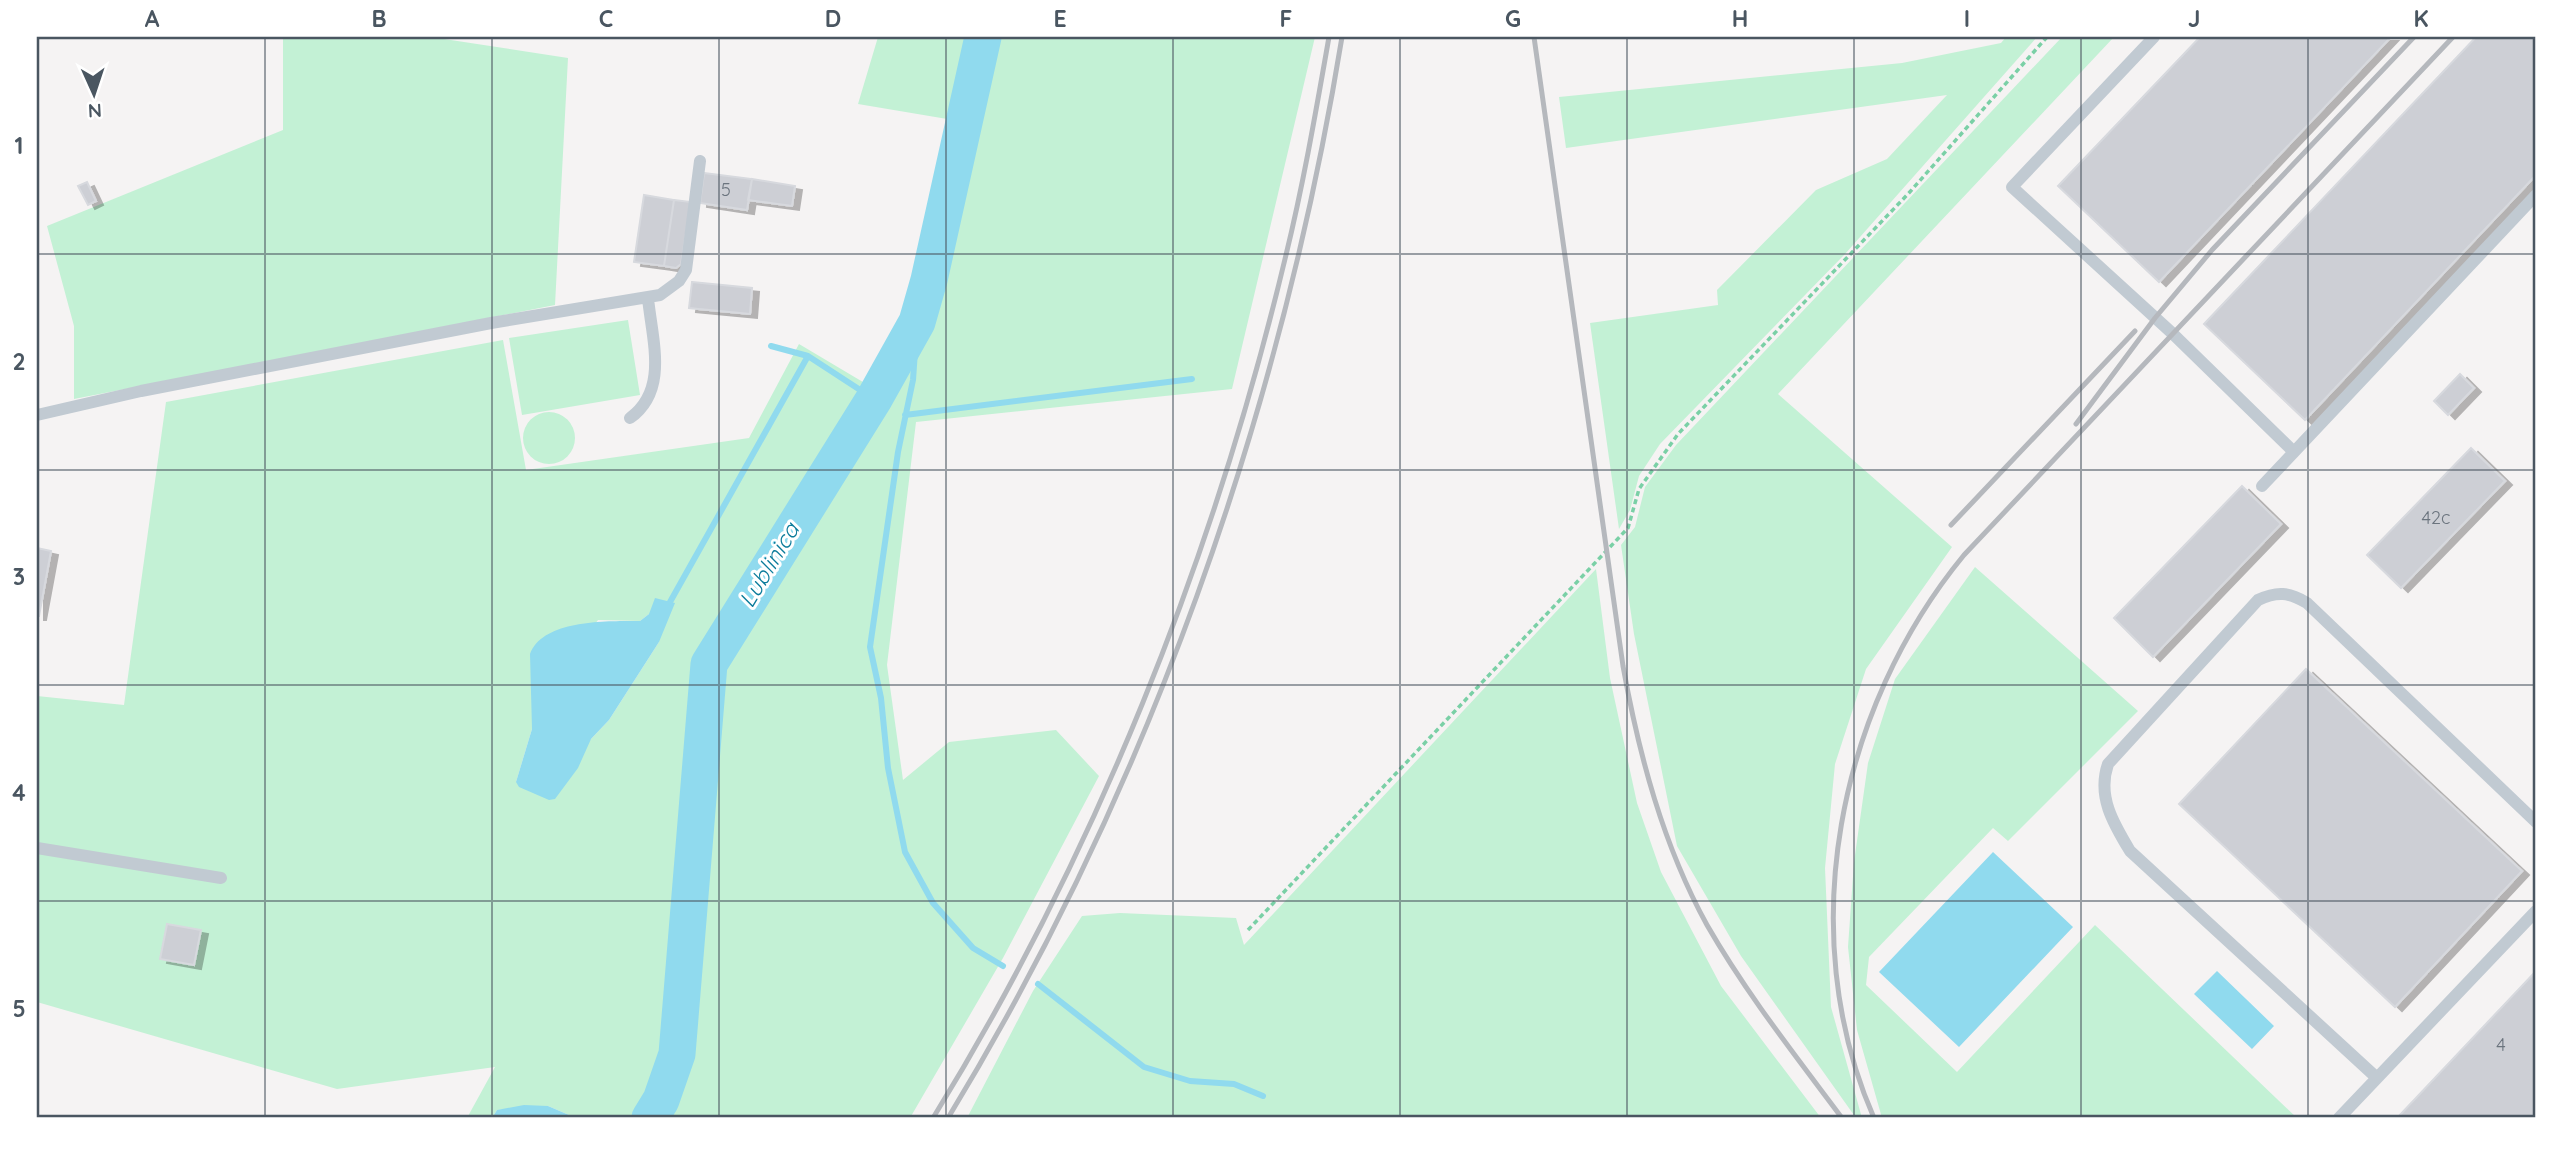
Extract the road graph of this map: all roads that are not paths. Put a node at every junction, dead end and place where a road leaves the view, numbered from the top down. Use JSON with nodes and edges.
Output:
{"nodes":[{"id":1,"x":2154,"y":37,"type":"edge"},
{"id":2,"x":700,"y":161,"type":"dead end"},
{"id":3,"x":2536,"y":195,"type":"edge"},
{"id":4,"x":648,"y":298,"type":"junction"},
{"id":5,"x":37,"y":415,"type":"edge"},
{"id":6,"x":630,"y":418,"type":"dead end"},
{"id":7,"x":2294,"y":452,"type":"junction"},
{"id":8,"x":2262,"y":486,"type":"dead end"},
{"id":9,"x":2536,"y":822,"type":"edge"},
{"id":10,"x":37,"y":848,"type":"edge"},
{"id":11,"x":221,"y":878,"type":"dead end"},
{"id":12,"x":2536,"y":911,"type":"edge"},
{"id":13,"x":2377,"y":1077,"type":"junction"},
{"id":14,"x":2339,"y":1118,"type":"edge"}],
"edges":[{"from":1,"to":7,"type":"lane"},
{"from":2,"to":4,"type":"lane"},
{"from":3,"to":7,"type":"lane"},
{"from":4,"to":5,"type":"lane"},
{"from":4,"to":6,"type":"lane"},
{"from":7,"to":8,"type":"lane"},
{"from":9,"to":13,"type":"lane"},
{"from":10,"to":11,"type":"lane"},
{"from":12,"to":13,"type":"lane"},
{"from":13,"to":14,"type":"lane"}]}
